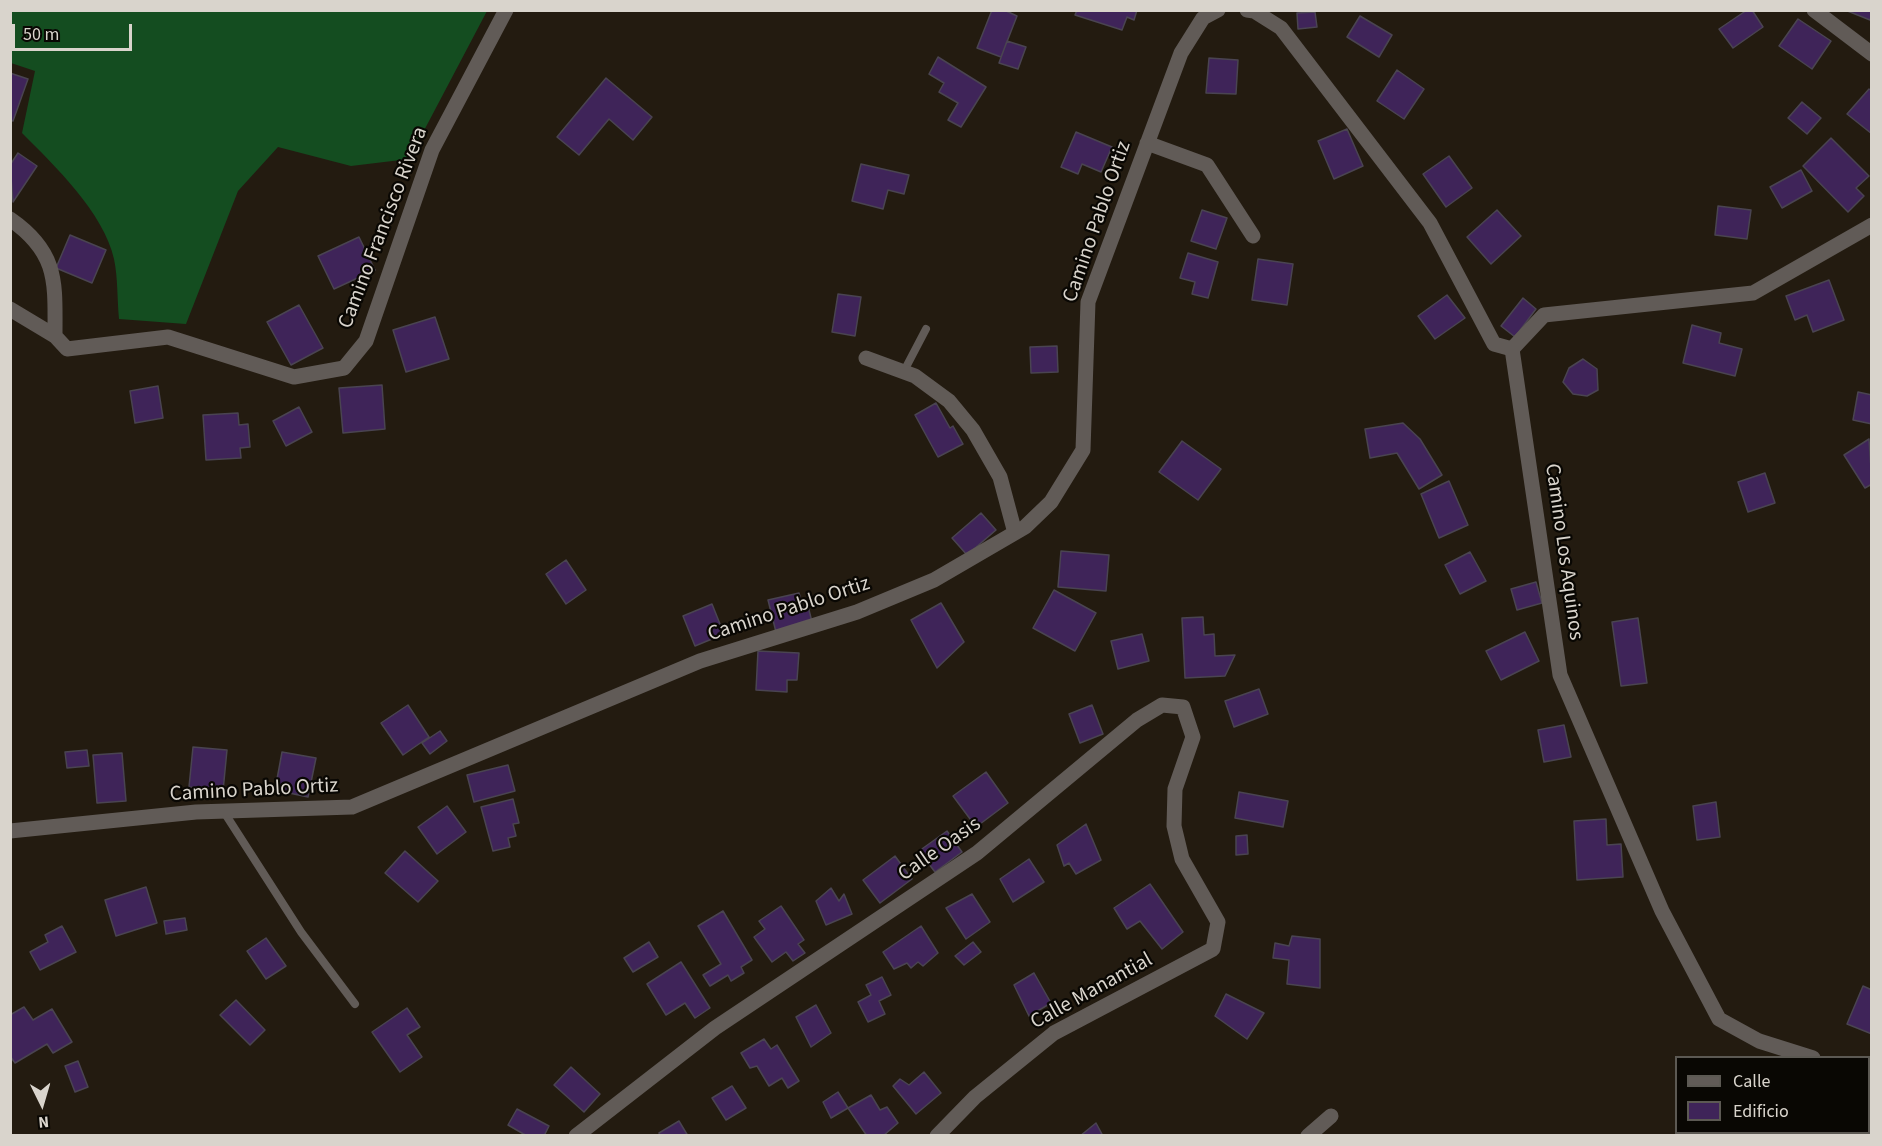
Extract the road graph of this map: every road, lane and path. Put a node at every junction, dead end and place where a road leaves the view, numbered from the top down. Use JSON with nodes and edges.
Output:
{"nodes":[{"id":1,"x":506,"y":10,"type":"edge"},
{"id":2,"x":1218,"y":10,"type":"edge"},
{"id":3,"x":1247,"y":10,"type":"edge"},
{"id":4,"x":1814,"y":10,"type":"edge"},
{"id":5,"x":1872,"y":54,"type":"edge"},
{"id":6,"x":1147,"y":143,"type":"junction"},
{"id":7,"x":10,"y":219,"type":"edge"},
{"id":8,"x":1872,"y":225,"type":"edge"},
{"id":9,"x":1253,"y":236,"type":"dead end"},
{"id":10,"x":10,"y":309,"type":"edge"},
{"id":11,"x":926,"y":329,"type":"dead end"},
{"id":12,"x":55,"y":336,"type":"junction"},
{"id":13,"x":1512,"y":349,"type":"junction"},
{"id":14,"x":866,"y":358,"type":"dead end"},
{"id":15,"x":904,"y":371,"type":"junction"},
{"id":16,"x":1015,"y":532,"type":"junction"},
{"id":17,"x":224,"y":812,"type":"junction"},
{"id":18,"x":10,"y":831,"type":"edge"},
{"id":19,"x":1191,"y":874,"type":"joint"},
{"id":20,"x":355,"y":1004,"type":"dead end"},
{"id":21,"x":1807,"y":1056,"type":"edge"},
{"id":22,"x":1331,"y":1116,"type":"dead end"},
{"id":23,"x":576,"y":1136,"type":"edge"},
{"id":24,"x":937,"y":1136,"type":"edge"},
{"id":25,"x":1308,"y":1136,"type":"edge"}],
"edges":[{"from":1,"to":12,"type":"street","name":"Camino Francisco Rivera"},
{"from":2,"to":6,"type":"street","name":"Camino Pablo Ortiz"},
{"from":3,"to":13,"type":"street"},
{"from":4,"to":5,"type":"street"},
{"from":6,"to":9,"type":"street"},
{"from":6,"to":16,"type":"street","name":"Camino Pablo Ortiz"},
{"from":7,"to":12,"type":"street"},
{"from":8,"to":13,"type":"street"},
{"from":10,"to":12,"type":"street","name":"Camino Francisco Rivera"},
{"from":11,"to":15,"type":"lane"},
{"from":13,"to":21,"type":"street","name":"Camino Los Aquinos"},
{"from":14,"to":15,"type":"street"},
{"from":15,"to":16,"type":"street"},
{"from":16,"to":17,"type":"street","name":"Camino Pablo Ortiz"},
{"from":17,"to":18,"type":"street","name":"Camino Pablo Ortiz"},
{"from":17,"to":20,"type":"lane"},
{"from":19,"to":23,"type":"street","name":"Calle Oasis"},
{"from":19,"to":24,"type":"street","name":"Calle Manantial"},
{"from":22,"to":25,"type":"street"}]}
